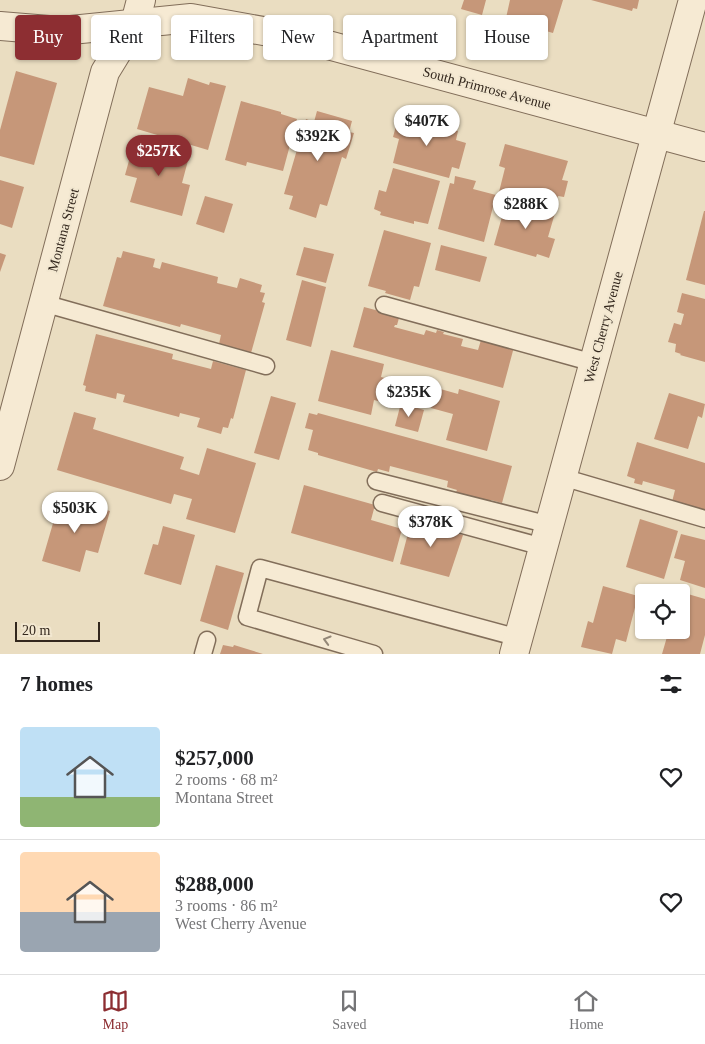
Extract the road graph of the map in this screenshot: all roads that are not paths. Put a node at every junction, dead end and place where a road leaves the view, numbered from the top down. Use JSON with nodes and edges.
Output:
{"nodes":[{"id":1,"x":693,"y":0,"type":"edge"},
{"id":2,"x":138,"y":12,"type":"edge"},
{"id":3,"x":0,"y":26,"type":"edge"},
{"id":4,"x":656,"y":133,"type":"junction"},
{"id":5,"x":705,"y":146,"type":"edge"},
{"id":6,"x":43,"y":303,"type":"junction"},
{"id":7,"x":384,"y":304,"type":"dead end"},
{"id":8,"x":594,"y":363,"type":"junction"},
{"id":9,"x":266,"y":366,"type":"dead end"},
{"id":10,"x":0,"y":466,"type":"edge"},
{"id":11,"x":562,"y":477,"type":"junction"},
{"id":12,"x":376,"y":481,"type":"dead end"},
{"id":13,"x":382,"y":503,"type":"dead end"},
{"id":14,"x":705,"y":518,"type":"edge"},
{"id":15,"x":546,"y":536,"type":"junction"},
{"id":16,"x":516,"y":646,"type":"edge"},
{"id":17,"x":374,"y":654,"type":"edge"}],
"edges":[{"from":1,"to":4,"type":"street","name":"West Cherry Avenue"},
{"from":2,"to":3,"type":"street","name":"South Primrose Avenue"},
{"from":2,"to":4,"type":"street","name":"South Primrose Avenue"},
{"from":2,"to":6,"type":"street","name":"Montana Street"},
{"from":4,"to":5,"type":"street","name":"South Primrose Avenue"},
{"from":4,"to":8,"type":"street","name":"West Cherry Avenue"},
{"from":6,"to":9,"type":"lane"},
{"from":6,"to":10,"type":"street","name":"Montana Street"},
{"from":7,"to":8,"type":"lane"},
{"from":8,"to":11,"type":"street","name":"West Cherry Avenue"},
{"from":11,"to":14,"type":"lane"},
{"from":11,"to":15,"type":"street","name":"West Cherry Avenue"},
{"from":12,"to":15,"type":"lane"},
{"from":13,"to":15,"type":"lane"},
{"from":15,"to":16,"type":"street","name":"West Cherry Avenue"},
{"from":17,"to":16,"type":"lane","one_way":true}]}
